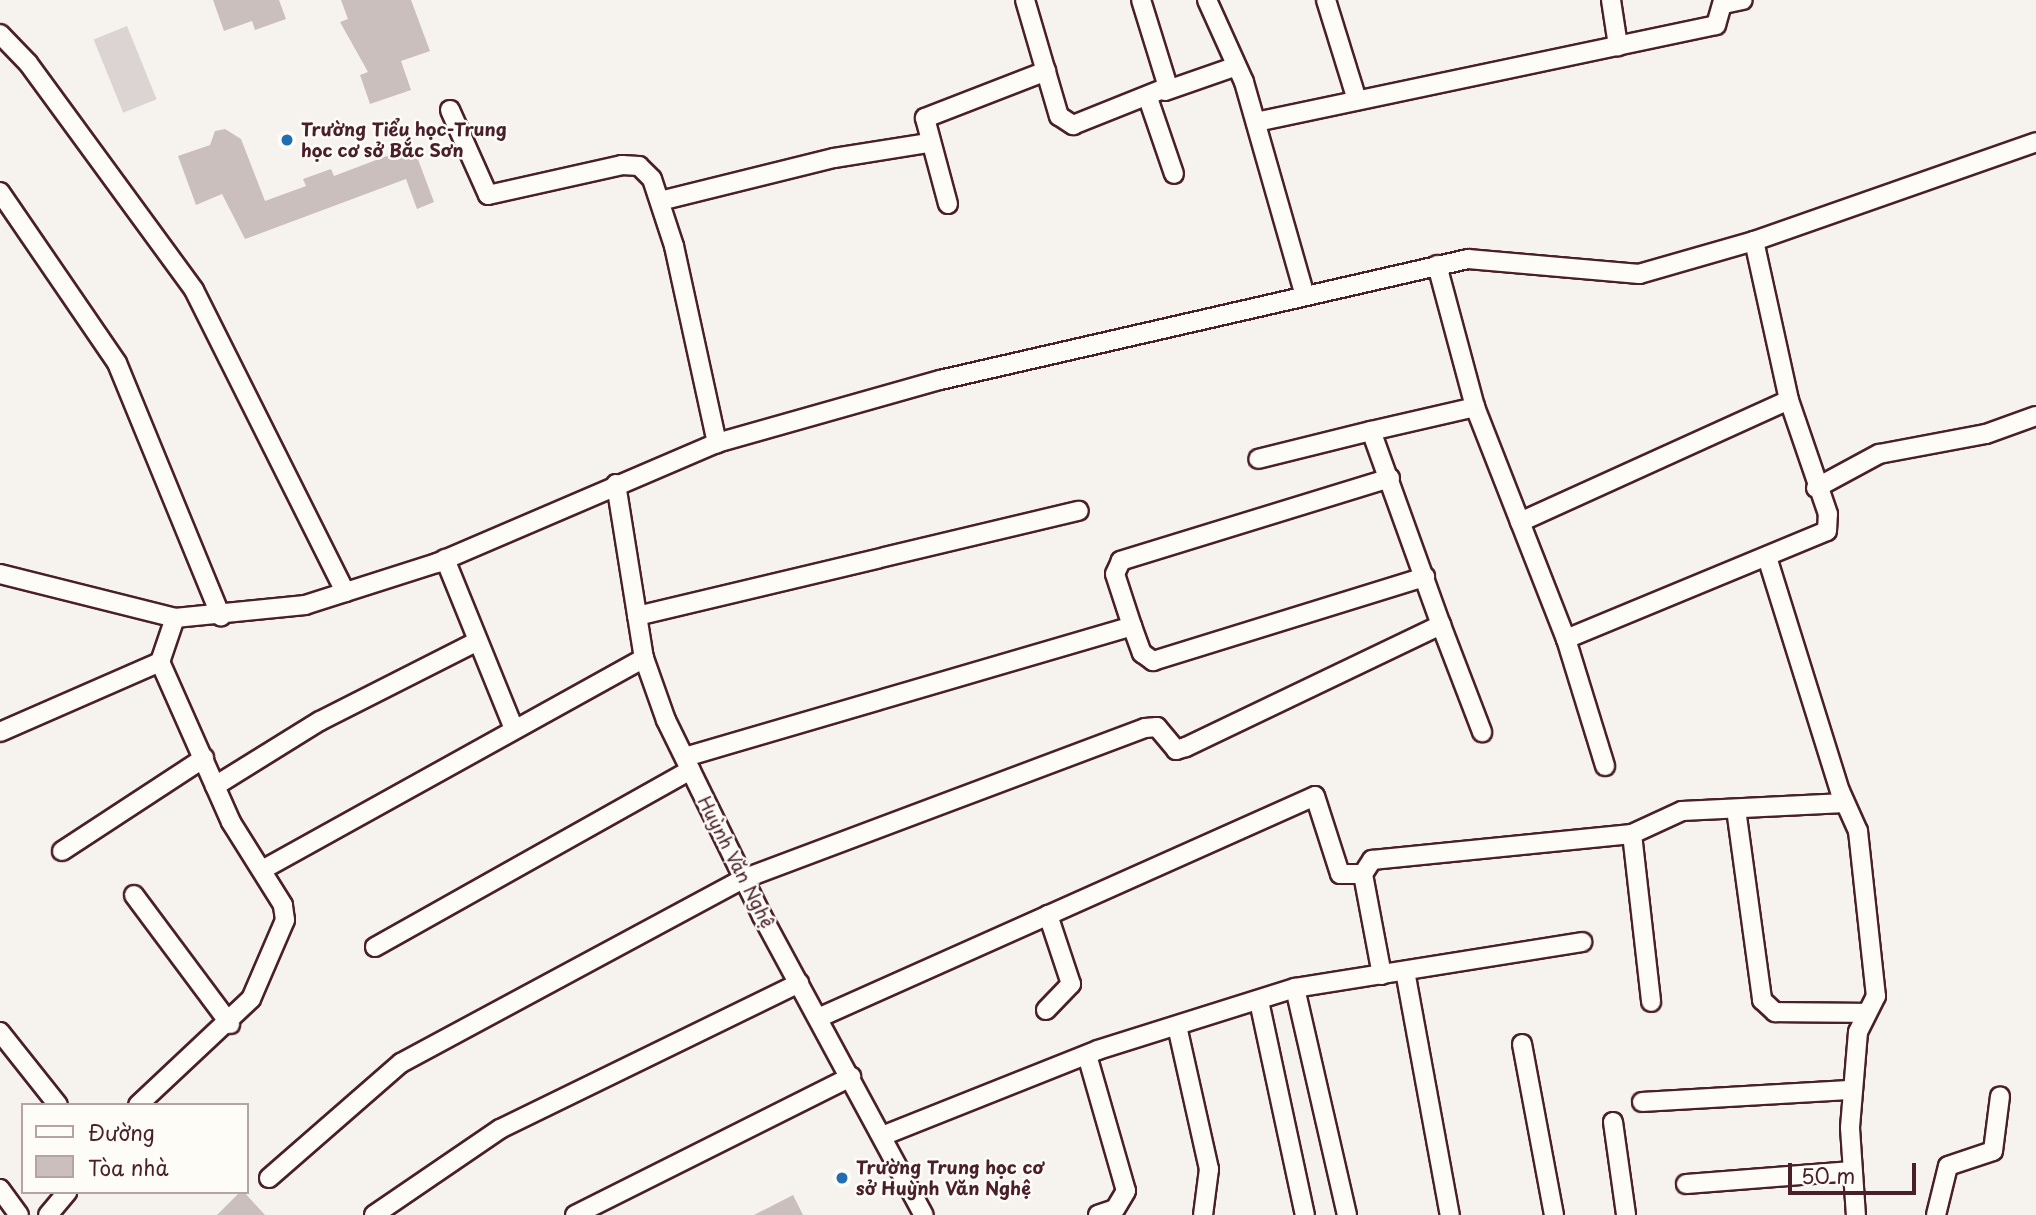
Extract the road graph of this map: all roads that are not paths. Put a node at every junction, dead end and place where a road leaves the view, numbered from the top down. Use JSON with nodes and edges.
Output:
{"nodes":[{"id":1,"x":1025,"y":0,"type":"edge"},
{"id":2,"x":1207,"y":0,"type":"edge"},
{"id":3,"x":1326,"y":0,"type":"edge"},
{"id":4,"x":1611,"y":0,"type":"edge"},
{"id":5,"x":1743,"y":0,"type":"edge"},
{"id":6,"x":1147,"y":2,"type":"edge"},
{"id":7,"x":1723,"y":2,"type":"edge"},
{"id":8,"x":0,"y":34,"type":"edge"},
{"id":9,"x":1618,"y":46,"type":"junction"},
{"id":10,"x":1234,"y":67,"type":"junction"},
{"id":11,"x":1046,"y":71,"type":"junction"},
{"id":12,"x":1165,"y":91,"type":"junction"},
{"id":13,"x":1148,"y":98,"type":"junction"},
{"id":14,"x":1357,"y":100,"type":"junction"},
{"id":15,"x":450,"y":110,"type":"dead end"},
{"id":16,"x":1256,"y":121,"type":"junction"},
{"id":17,"x":2036,"y":142,"type":"edge"},
{"id":18,"x":929,"y":143,"type":"junction"},
{"id":19,"x":1174,"y":174,"type":"dead end"},
{"id":20,"x":0,"y":192,"type":"edge"},
{"id":21,"x":660,"y":201,"type":"junction"},
{"id":22,"x":948,"y":204,"type":"dead end"},
{"id":23,"x":1754,"y":241,"type":"junction"},
{"id":24,"x":1437,"y":265,"type":"junction"},
{"id":25,"x":1304,"y":292,"type":"junction"},
{"id":26,"x":1789,"y":400,"type":"junction"},
{"id":27,"x":1475,"y":407,"type":"junction"},
{"id":28,"x":2036,"y":416,"type":"edge"},
{"id":29,"x":1371,"y":431,"type":"junction"},
{"id":30,"x":717,"y":443,"type":"junction"},
{"id":31,"x":1258,"y":459,"type":"dead end"},
{"id":32,"x":1390,"y":478,"type":"junction"},
{"id":33,"x":616,"y":484,"type":"junction"},
{"id":34,"x":1816,"y":488,"type":"junction"},
{"id":35,"x":1079,"y":511,"type":"dead end"},
{"id":36,"x":1520,"y":522,"type":"junction"},
{"id":37,"x":1767,"y":557,"type":"junction"},
{"id":38,"x":445,"y":559,"type":"junction"},
{"id":39,"x":0,"y":574,"type":"edge"},
{"id":40,"x":1425,"y":577,"type":"junction"},
{"id":41,"x":345,"y":592,"type":"junction"},
{"id":42,"x":637,"y":616,"type":"junction"},
{"id":43,"x":221,"y":617,"type":"junction"},
{"id":44,"x":175,"y":618,"type":"junction"},
{"id":45,"x":1441,"y":625,"type":"junction"},
{"id":46,"x":1132,"y":626,"type":"junction"},
{"id":47,"x":1566,"y":639,"type":"junction"},
{"id":48,"x":478,"y":640,"type":"junction"},
{"id":49,"x":644,"y":658,"type":"junction"},
{"id":50,"x":160,"y":662,"type":"junction"},
{"id":51,"x":514,"y":729,"type":"junction"},
{"id":52,"x":0,"y":732,"type":"edge"},
{"id":53,"x":1482,"y":732,"type":"dead end"},
{"id":54,"x":204,"y":758,"type":"junction"},
{"id":55,"x":688,"y":764,"type":"junction"},
{"id":56,"x":1605,"y":766,"type":"dead end"},
{"id":57,"x":215,"y":786,"type":"junction"},
{"id":58,"x":1845,"y":803,"type":"junction"},
{"id":59,"x":1737,"y":808,"type":"junction"},
{"id":60,"x":1632,"y":834,"type":"junction"},
{"id":61,"x":62,"y":850,"type":"dead end"},
{"id":62,"x":262,"y":870,"type":"junction"},
{"id":63,"x":1363,"y":874,"type":"junction"},
{"id":64,"x":743,"y":879,"type":"junction"},
{"id":65,"x":134,"y":895,"type":"dead end"},
{"id":66,"x":1048,"y":915,"type":"junction"},
{"id":67,"x":1581,"y":942,"type":"dead end"},
{"id":68,"x":375,"y":947,"type":"dead end"},
{"id":69,"x":1405,"y":971,"type":"junction"},
{"id":70,"x":1382,"y":975,"type":"junction"},
{"id":71,"x":799,"y":983,"type":"junction"},
{"id":72,"x":1295,"y":988,"type":"junction"},
{"id":73,"x":1259,"y":1001,"type":"junction"},
{"id":74,"x":1651,"y":1002,"type":"dead end"},
{"id":75,"x":1046,"y":1010,"type":"dead end"},
{"id":76,"x":1866,"y":1013,"type":"junction"},
{"id":77,"x":818,"y":1018,"type":"junction"},
{"id":78,"x":230,"y":1024,"type":"junction"},
{"id":79,"x":1177,"y":1026,"type":"junction"},
{"id":80,"x":0,"y":1032,"type":"edge"},
{"id":81,"x":1522,"y":1044,"type":"dead end"},
{"id":82,"x":1087,"y":1055,"type":"junction"},
{"id":83,"x":850,"y":1077,"type":"junction"},
{"id":84,"x":1853,"y":1090,"type":"junction"},
{"id":85,"x":2000,"y":1096,"type":"dead end"},
{"id":86,"x":1643,"y":1102,"type":"dead end"},
{"id":87,"x":56,"y":1103,"type":"edge"},
{"id":88,"x":140,"y":1103,"type":"edge"},
{"id":89,"x":1613,"y":1122,"type":"dead end"},
{"id":90,"x":882,"y":1136,"type":"junction"},
{"id":91,"x":1853,"y":1171,"type":"junction"},
{"id":92,"x":269,"y":1178,"type":"dead end"},
{"id":93,"x":1686,"y":1184,"type":"dead end"},
{"id":94,"x":0,"y":1189,"type":"edge"},
{"id":95,"x":65,"y":1194,"type":"edge"},
{"id":96,"x":19,"y":1215,"type":"edge"},
{"id":97,"x":48,"y":1215,"type":"edge"},
{"id":98,"x":374,"y":1215,"type":"edge"},
{"id":99,"x":575,"y":1215,"type":"edge"},
{"id":100,"x":925,"y":1215,"type":"edge"},
{"id":101,"x":1098,"y":1215,"type":"edge"},
{"id":102,"x":1203,"y":1215,"type":"edge"},
{"id":103,"x":1305,"y":1215,"type":"edge"},
{"id":104,"x":1347,"y":1215,"type":"edge"},
{"id":105,"x":1450,"y":1215,"type":"edge"},
{"id":106,"x":1554,"y":1215,"type":"edge"},
{"id":107,"x":1626,"y":1215,"type":"edge"},
{"id":108,"x":1856,"y":1215,"type":"edge"},
{"id":109,"x":1936,"y":1215,"type":"edge"}],
"edges":[{"from":1,"to":11,"type":"street"},
{"from":2,"to":10,"type":"street"},
{"from":3,"to":14,"type":"street"},
{"from":4,"to":9,"type":"street"},
{"from":5,"to":7,"type":"street"},
{"from":6,"to":12,"type":"street"},
{"from":7,"to":9,"type":"street"},
{"from":8,"to":41,"type":"street"},
{"from":9,"to":14,"type":"street"},
{"from":10,"to":12,"type":"street"},
{"from":10,"to":16,"type":"street"},
{"from":11,"to":13,"type":"street"},
{"from":11,"to":18,"type":"street"},
{"from":12,"to":13,"type":"street"},
{"from":13,"to":19,"type":"street"},
{"from":14,"to":16,"type":"street"},
{"from":15,"to":21,"type":"street"},
{"from":16,"to":25,"type":"street"},
{"from":17,"to":23,"type":"street"},
{"from":18,"to":21,"type":"street"},
{"from":18,"to":22,"type":"street"},
{"from":20,"to":43,"type":"street"},
{"from":21,"to":30,"type":"street"},
{"from":23,"to":24,"type":"street"},
{"from":23,"to":26,"type":"street"},
{"from":24,"to":25,"type":"street"},
{"from":24,"to":27,"type":"street"},
{"from":25,"to":30,"type":"street"},
{"from":26,"to":34,"type":"street"},
{"from":26,"to":36,"type":"street"},
{"from":27,"to":29,"type":"street"},
{"from":27,"to":36,"type":"street"},
{"from":28,"to":34,"type":"street"},
{"from":29,"to":31,"type":"street"},
{"from":29,"to":32,"type":"street"},
{"from":30,"to":33,"type":"street"},
{"from":32,"to":40,"type":"street"},
{"from":32,"to":46,"type":"street"},
{"from":33,"to":38,"type":"street"},
{"from":33,"to":42,"type":"street","name":"Huỳnh Văn Nghệ"},
{"from":34,"to":37,"type":"street"},
{"from":35,"to":42,"type":"street"},
{"from":36,"to":47,"type":"street"},
{"from":37,"to":47,"type":"street"},
{"from":37,"to":58,"type":"street"},
{"from":38,"to":41,"type":"street"},
{"from":38,"to":48,"type":"street"},
{"from":39,"to":44,"type":"street"},
{"from":40,"to":45,"type":"street"},
{"from":40,"to":46,"type":"street"},
{"from":41,"to":43,"type":"street"},
{"from":42,"to":49,"type":"street","name":"Huỳnh Văn Nghệ"},
{"from":43,"to":44,"type":"street"},
{"from":44,"to":50,"type":"street"},
{"from":45,"to":53,"type":"street"},
{"from":45,"to":64,"type":"street"},
{"from":46,"to":55,"type":"street"},
{"from":47,"to":56,"type":"street"},
{"from":48,"to":51,"type":"street"},
{"from":48,"to":57,"type":"street"},
{"from":49,"to":51,"type":"street"},
{"from":49,"to":55,"type":"street","name":"Huỳnh Văn Nghệ"},
{"from":50,"to":52,"type":"street"},
{"from":50,"to":54,"type":"street"},
{"from":51,"to":62,"type":"street"},
{"from":54,"to":57,"type":"street"},
{"from":54,"to":61,"type":"street"},
{"from":55,"to":64,"type":"street","name":"Huỳnh Văn Nghệ"},
{"from":55,"to":68,"type":"street"},
{"from":57,"to":62,"type":"street"},
{"from":58,"to":59,"type":"street"},
{"from":58,"to":76,"type":"street"},
{"from":59,"to":60,"type":"street"},
{"from":59,"to":76,"type":"street"},
{"from":60,"to":63,"type":"street"},
{"from":60,"to":74,"type":"street"},
{"from":62,"to":78,"type":"street"},
{"from":63,"to":66,"type":"street"},
{"from":63,"to":70,"type":"street"},
{"from":64,"to":71,"type":"street","name":"Huỳnh Văn Nghệ"},
{"from":64,"to":92,"type":"street"},
{"from":65,"to":78,"type":"street"},
{"from":66,"to":75,"type":"street"},
{"from":66,"to":77,"type":"street"},
{"from":67,"to":69,"type":"street"},
{"from":69,"to":70,"type":"street"},
{"from":69,"to":105,"type":"street"},
{"from":70,"to":72,"type":"street"},
{"from":71,"to":77,"type":"street","name":"Huỳnh Văn Nghệ"},
{"from":71,"to":98,"type":"street"},
{"from":72,"to":73,"type":"street"},
{"from":72,"to":104,"type":"street"},
{"from":73,"to":79,"type":"street"},
{"from":73,"to":103,"type":"street"},
{"from":76,"to":84,"type":"street"},
{"from":77,"to":83,"type":"street","name":"Huỳnh Văn Nghệ"},
{"from":78,"to":88,"type":"street"},
{"from":79,"to":82,"type":"street"},
{"from":79,"to":102,"type":"street"},
{"from":80,"to":87,"type":"street"},
{"from":81,"to":106,"type":"street"},
{"from":82,"to":90,"type":"street"},
{"from":82,"to":101,"type":"street"},
{"from":83,"to":90,"type":"street","name":"Huỳnh Văn Nghệ"},
{"from":83,"to":99,"type":"street"},
{"from":84,"to":86,"type":"street"},
{"from":84,"to":91,"type":"street"},
{"from":85,"to":109,"type":"street"},
{"from":89,"to":107,"type":"street"},
{"from":90,"to":100,"type":"street","name":"Huỳnh Văn Nghệ"},
{"from":91,"to":93,"type":"street"},
{"from":91,"to":108,"type":"street"},
{"from":94,"to":96,"type":"street"},
{"from":95,"to":97,"type":"street"}]}
